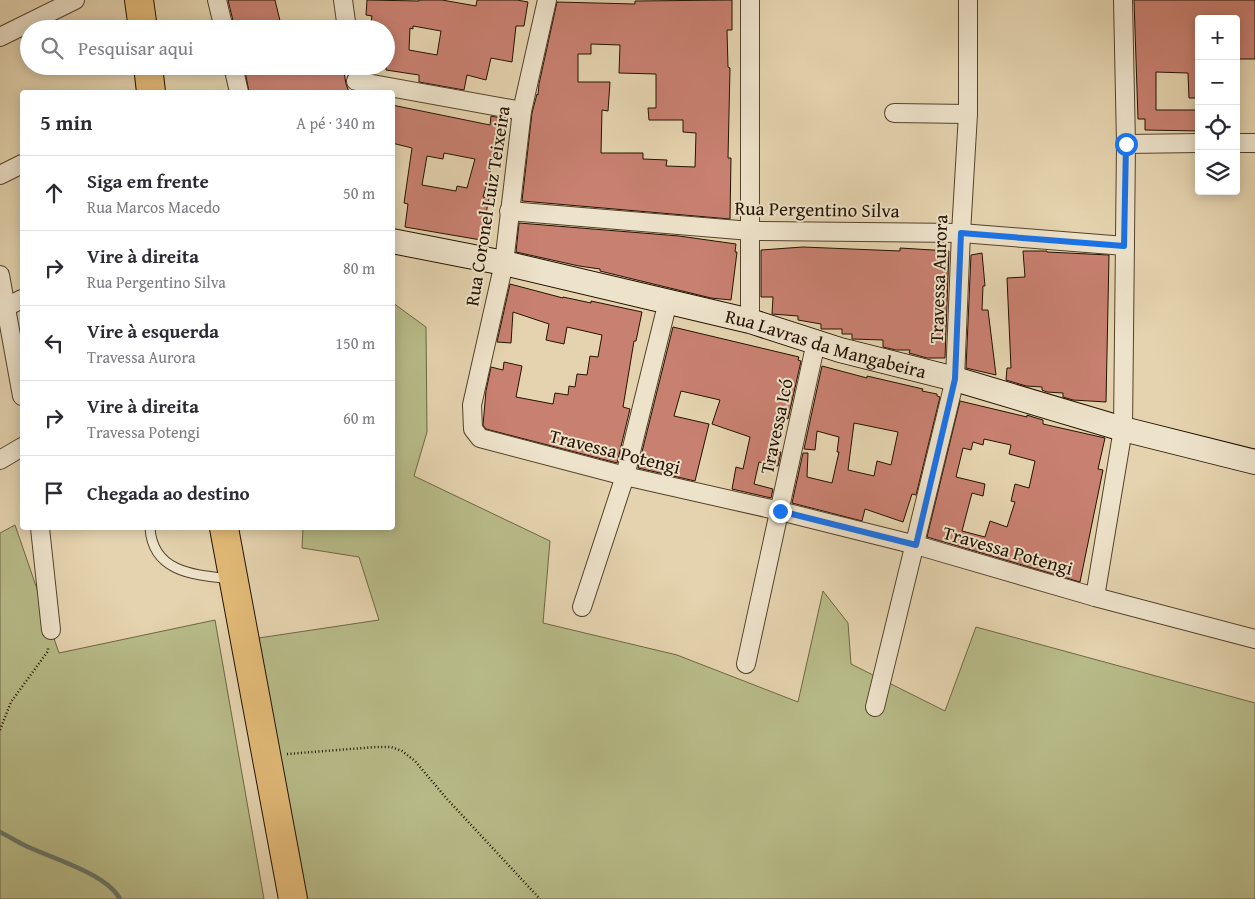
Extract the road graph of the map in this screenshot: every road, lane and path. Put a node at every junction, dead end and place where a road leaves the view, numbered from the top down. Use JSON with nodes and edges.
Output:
{"nodes":[{"id":1,"x":75,"y":0,"type":"edge"},
{"id":2,"x":139,"y":0,"type":"edge"},
{"id":3,"x":217,"y":0,"type":"edge"},
{"id":4,"x":342,"y":0,"type":"edge"},
{"id":5,"x":547,"y":0,"type":"edge"},
{"id":6,"x":750,"y":0,"type":"edge"},
{"id":7,"x":968,"y":0,"type":"edge"},
{"id":8,"x":1124,"y":0,"type":"edge"},
{"id":9,"x":34,"y":20,"type":"edge"},
{"id":10,"x":141,"y":20,"type":"edge"},
{"id":11,"x":222,"y":20,"type":"edge"},
{"id":12,"x":346,"y":20,"type":"edge"},
{"id":13,"x":20,"y":27,"type":"edge"},
{"id":14,"x":0,"y":37,"type":"edge"},
{"id":15,"x":149,"y":75,"type":"edge"},
{"id":16,"x":234,"y":75,"type":"edge"},
{"id":17,"x":357,"y":80,"type":"edge"},
{"id":18,"x":151,"y":90,"type":"edge"},
{"id":19,"x":238,"y":90,"type":"edge"},
{"id":20,"x":522,"y":111,"type":"junction"},
{"id":21,"x":894,"y":113,"type":"dead end"},
{"id":22,"x":968,"y":114,"type":"junction"},
{"id":23,"x":1195,"y":143,"type":"edge"},
{"id":24,"x":1240,"y":143,"type":"edge"},
{"id":25,"x":1255,"y":143,"type":"edge"},
{"id":26,"x":1126,"y":144,"type":"junction"},
{"id":27,"x":20,"y":165,"type":"edge"},
{"id":28,"x":0,"y":175,"type":"edge"},
{"id":29,"x":509,"y":211,"type":"junction"},
{"id":30,"x":751,"y":231,"type":"junction"},
{"id":31,"x":961,"y":233,"type":"junction"},
{"id":32,"x":395,"y":242,"type":"edge"},
{"id":33,"x":1124,"y":246,"type":"junction"},
{"id":34,"x":504,"y":263,"type":"junction"},
{"id":35,"x":0,"y":275,"type":"edge"},
{"id":36,"x":20,"y":300,"type":"edge"},
{"id":37,"x":668,"y":301,"type":"junction"},
{"id":38,"x":3,"y":308,"type":"edge"},
{"id":39,"x":750,"y":321,"type":"junction"},
{"id":40,"x":816,"y":342,"type":"junction"},
{"id":41,"x":955,"y":379,"type":"junction"},
{"id":42,"x":20,"y":387,"type":"edge"},
{"id":43,"x":1123,"y":429,"type":"junction"},
{"id":44,"x":486,"y":441,"type":"joint"},
{"id":45,"x":20,"y":448,"type":"edge"},
{"id":46,"x":0,"y":460,"type":"edge"},
{"id":47,"x":1255,"y":462,"type":"edge"},
{"id":48,"x":624,"y":476,"type":"junction"},
{"id":49,"x":780,"y":511,"type":"junction"},
{"id":50,"x":40,"y":530,"type":"edge"},
{"id":51,"x":150,"y":530,"type":"edge"},
{"id":52,"x":224,"y":530,"type":"edge"},
{"id":53,"x":916,"y":545,"type":"junction"},
{"id":54,"x":234,"y":579,"type":"junction"},
{"id":55,"x":1095,"y":597,"type":"junction"},
{"id":56,"x":582,"y":607,"type":"dead end"},
{"id":57,"x":50,"y":630,"type":"joint"},
{"id":58,"x":1255,"y":639,"type":"edge"},
{"id":59,"x":746,"y":664,"type":"dead end"},
{"id":60,"x":876,"y":707,"type":"dead end"},
{"id":61,"x":0,"y":730,"type":"edge"},
{"id":62,"x":266,"y":756,"type":"junction"},
{"id":63,"x":294,"y":899,"type":"edge"},
{"id":64,"x":540,"y":899,"type":"edge"}],
"edges":[{"from":1,"to":9,"type":"street"},
{"from":2,"to":10,"type":"highway"},
{"from":3,"to":11,"type":"street"},
{"from":4,"to":12,"type":"street"},
{"from":5,"to":20,"type":"street","name":"Rua Coronel Luiz Teixeira"},
{"from":6,"to":30,"type":"street"},
{"from":7,"to":22,"type":"street","name":"Travessa Aurora"},
{"from":8,"to":26,"type":"street"},
{"from":13,"to":14,"type":"street"},
{"from":15,"to":18,"type":"highway"},
{"from":16,"to":19,"type":"street"},
{"from":17,"to":20,"type":"street"},
{"from":20,"to":29,"type":"street","name":"Rua Coronel Luiz Teixeira"},
{"from":21,"to":22,"type":"street"},
{"from":22,"to":31,"type":"street","name":"Travessa Aurora"},
{"from":23,"to":26,"type":"street"},
{"from":24,"to":25,"type":"street"},
{"from":26,"to":33,"type":"street"},
{"from":27,"to":28,"type":"street"},
{"from":29,"to":30,"type":"street","name":"Rua Pergentino Silva"},
{"from":29,"to":34,"type":"street","name":"Rua Coronel Luiz Teixeira"},
{"from":30,"to":31,"type":"street","name":"Rua Pergentino Silva"},
{"from":30,"to":39,"type":"street"},
{"from":31,"to":33,"type":"street","name":"Rua Pergentino Silva"},
{"from":31,"to":41,"type":"street","name":"Travessa Aurora"},
{"from":32,"to":34,"type":"street","name":"Rua Lavras da Mangabeira"},
{"from":33,"to":43,"type":"street"},
{"from":34,"to":37,"type":"street","name":"Rua Lavras da Mangabeira"},
{"from":34,"to":44,"type":"street","name":"Rua Coronel Luiz Teixeira"},
{"from":35,"to":38,"type":"street"},
{"from":36,"to":38,"type":"street"},
{"from":37,"to":39,"type":"street","name":"Rua Lavras da Mangabeira"},
{"from":37,"to":48,"type":"street"},
{"from":38,"to":42,"type":"street"},
{"from":39,"to":40,"type":"street","name":"Rua Lavras da Mangabeira"},
{"from":40,"to":41,"type":"street","name":"Rua Lavras da Mangabeira"},
{"from":40,"to":49,"type":"street","name":"Travessa Icó"},
{"from":41,"to":43,"type":"street","name":"Rua Lavras da Mangabeira"},
{"from":41,"to":53,"type":"street","name":"Travessa Aurora"},
{"from":43,"to":47,"type":"street","name":"Rua Lavras da Mangabeira"},
{"from":43,"to":55,"type":"street"},
{"from":44,"to":48,"type":"street","name":"Travessa Potengi"},
{"from":45,"to":46,"type":"street"},
{"from":48,"to":49,"type":"street","name":"Travessa Potengi"},
{"from":48,"to":56,"type":"street"},
{"from":49,"to":53,"type":"street","name":"Travessa Potengi"},
{"from":49,"to":59,"type":"street","name":"Travessa Icó"},
{"from":50,"to":57,"type":"street"},
{"from":51,"to":54,"type":"lane"},
{"from":52,"to":54,"type":"highway"},
{"from":53,"to":55,"type":"street","name":"Travessa Potengi"},
{"from":53,"to":60,"type":"street","name":"Travessa Aurora"},
{"from":54,"to":62,"type":"highway"},
{"from":55,"to":58,"type":"street","name":"Travessa Potengi"},
{"from":57,"to":61,"type":"path"},
{"from":62,"to":63,"type":"highway"},
{"from":62,"to":64,"type":"path"}]}
